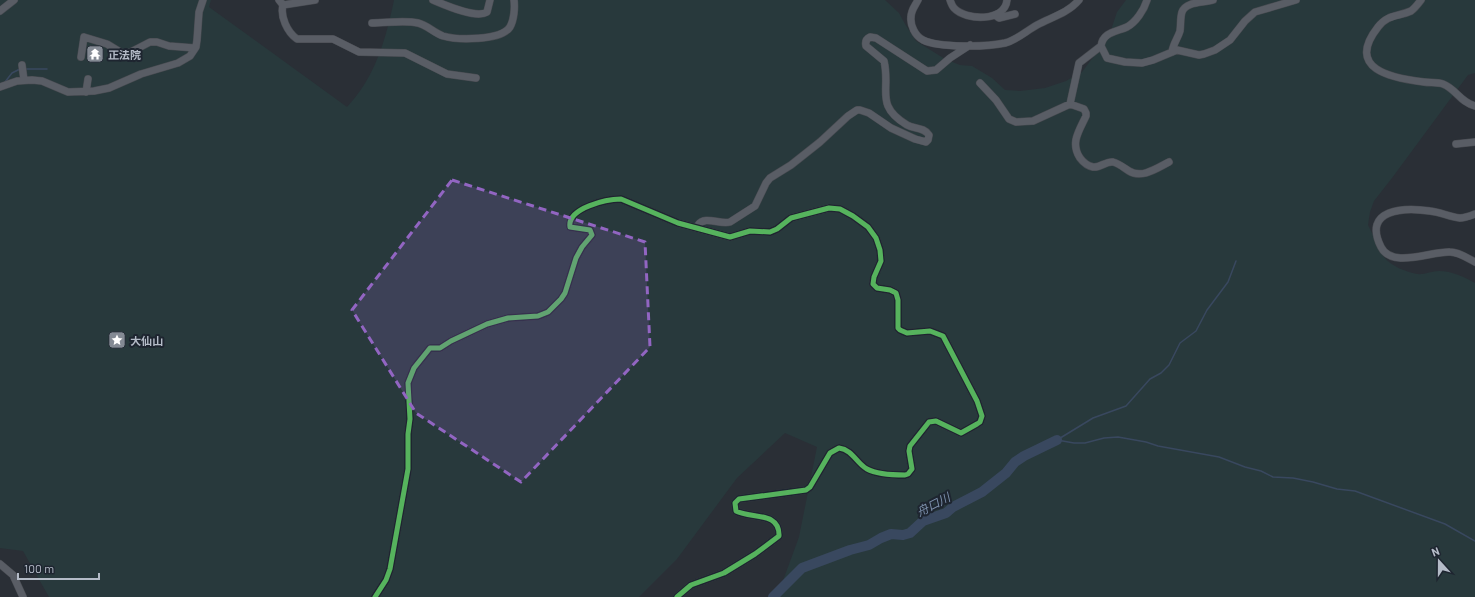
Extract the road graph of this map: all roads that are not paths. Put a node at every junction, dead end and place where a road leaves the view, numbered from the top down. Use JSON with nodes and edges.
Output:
{"nodes":[{"id":1,"x":14,"y":0,"type":"edge"},
{"id":2,"x":203,"y":0,"type":"edge"},
{"id":3,"x":315,"y":0,"type":"edge"},
{"id":4,"x":490,"y":0,"type":"edge"},
{"id":5,"x":514,"y":0,"type":"edge"},
{"id":6,"x":918,"y":0,"type":"edge"},
{"id":7,"x":950,"y":0,"type":"edge"},
{"id":8,"x":1008,"y":0,"type":"edge"},
{"id":9,"x":1079,"y":0,"type":"edge"},
{"id":10,"x":1147,"y":0,"type":"edge"},
{"id":11,"x":1213,"y":0,"type":"edge"},
{"id":12,"x":1296,"y":0,"type":"edge"},
{"id":13,"x":1421,"y":0,"type":"edge"},
{"id":14,"x":436,"y":1,"type":"edge"},
{"id":15,"x":281,"y":2,"type":"edge"},
{"id":16,"x":0,"y":11,"type":"edge"},
{"id":17,"x":1015,"y":14,"type":"dead end"},
{"id":18,"x":995,"y":15,"type":"junction"},
{"id":19,"x":372,"y":23,"type":"dead end"},
{"id":20,"x":970,"y":46,"type":"junction"},
{"id":21,"x":1101,"y":46,"type":"junction"},
{"id":22,"x":195,"y":48,"type":"junction"},
{"id":23,"x":1172,"y":52,"type":"junction"},
{"id":24,"x":81,"y":57,"type":"dead end"},
{"id":25,"x":22,"y":65,"type":"dead end"},
{"id":26,"x":476,"y":78,"type":"dead end"},
{"id":27,"x":88,"y":79,"type":"dead end"},
{"id":28,"x":24,"y":80,"type":"junction"},
{"id":29,"x":980,"y":83,"type":"dead end"},
{"id":30,"x":0,"y":87,"type":"edge"},
{"id":31,"x":86,"y":92,"type":"junction"},
{"id":32,"x":1070,"y":104,"type":"junction"},
{"id":33,"x":1475,"y":105,"type":"edge"},
{"id":34,"x":1475,"y":142,"type":"edge"},
{"id":35,"x":1456,"y":144,"type":"dead end"},
{"id":36,"x":1169,"y":162,"type":"dead end"},
{"id":37,"x":1475,"y":214,"type":"edge"},
{"id":38,"x":699,"y":228,"type":"junction"},
{"id":39,"x":1475,"y":262,"type":"edge"},
{"id":40,"x":0,"y":564,"type":"edge"},
{"id":41,"x":23,"y":597,"type":"edge"},
{"id":42,"x":375,"y":597,"type":"edge"},
{"id":43,"x":677,"y":597,"type":"edge"}],
"edges":[{"from":1,"to":16,"type":"street"},
{"from":2,"to":22,"type":"street"},
{"from":3,"to":15,"type":"street"},
{"from":4,"to":14,"type":"street"},
{"from":5,"to":19,"type":"street"},
{"from":6,"to":20,"type":"street"},
{"from":7,"to":18,"type":"street"},
{"from":8,"to":18,"type":"street"},
{"from":9,"to":20,"type":"street"},
{"from":10,"to":21,"type":"street"},
{"from":11,"to":23,"type":"street"},
{"from":12,"to":23,"type":"street"},
{"from":13,"to":33,"type":"street"},
{"from":15,"to":26,"type":"street"},
{"from":17,"to":18,"type":"street"},
{"from":20,"to":38,"type":"street"},
{"from":21,"to":23,"type":"street"},
{"from":21,"to":32,"type":"street"},
{"from":22,"to":24,"type":"street"},
{"from":22,"to":31,"type":"street"},
{"from":25,"to":28,"type":"street"},
{"from":27,"to":31,"type":"street"},
{"from":28,"to":30,"type":"street"},
{"from":28,"to":31,"type":"street"},
{"from":29,"to":32,"type":"street"},
{"from":32,"to":36,"type":"street"},
{"from":34,"to":35,"type":"street"},
{"from":37,"to":39,"type":"street"},
{"from":38,"to":42,"type":"street"},
{"from":38,"to":43,"type":"street"},
{"from":40,"to":41,"type":"street"}]}
